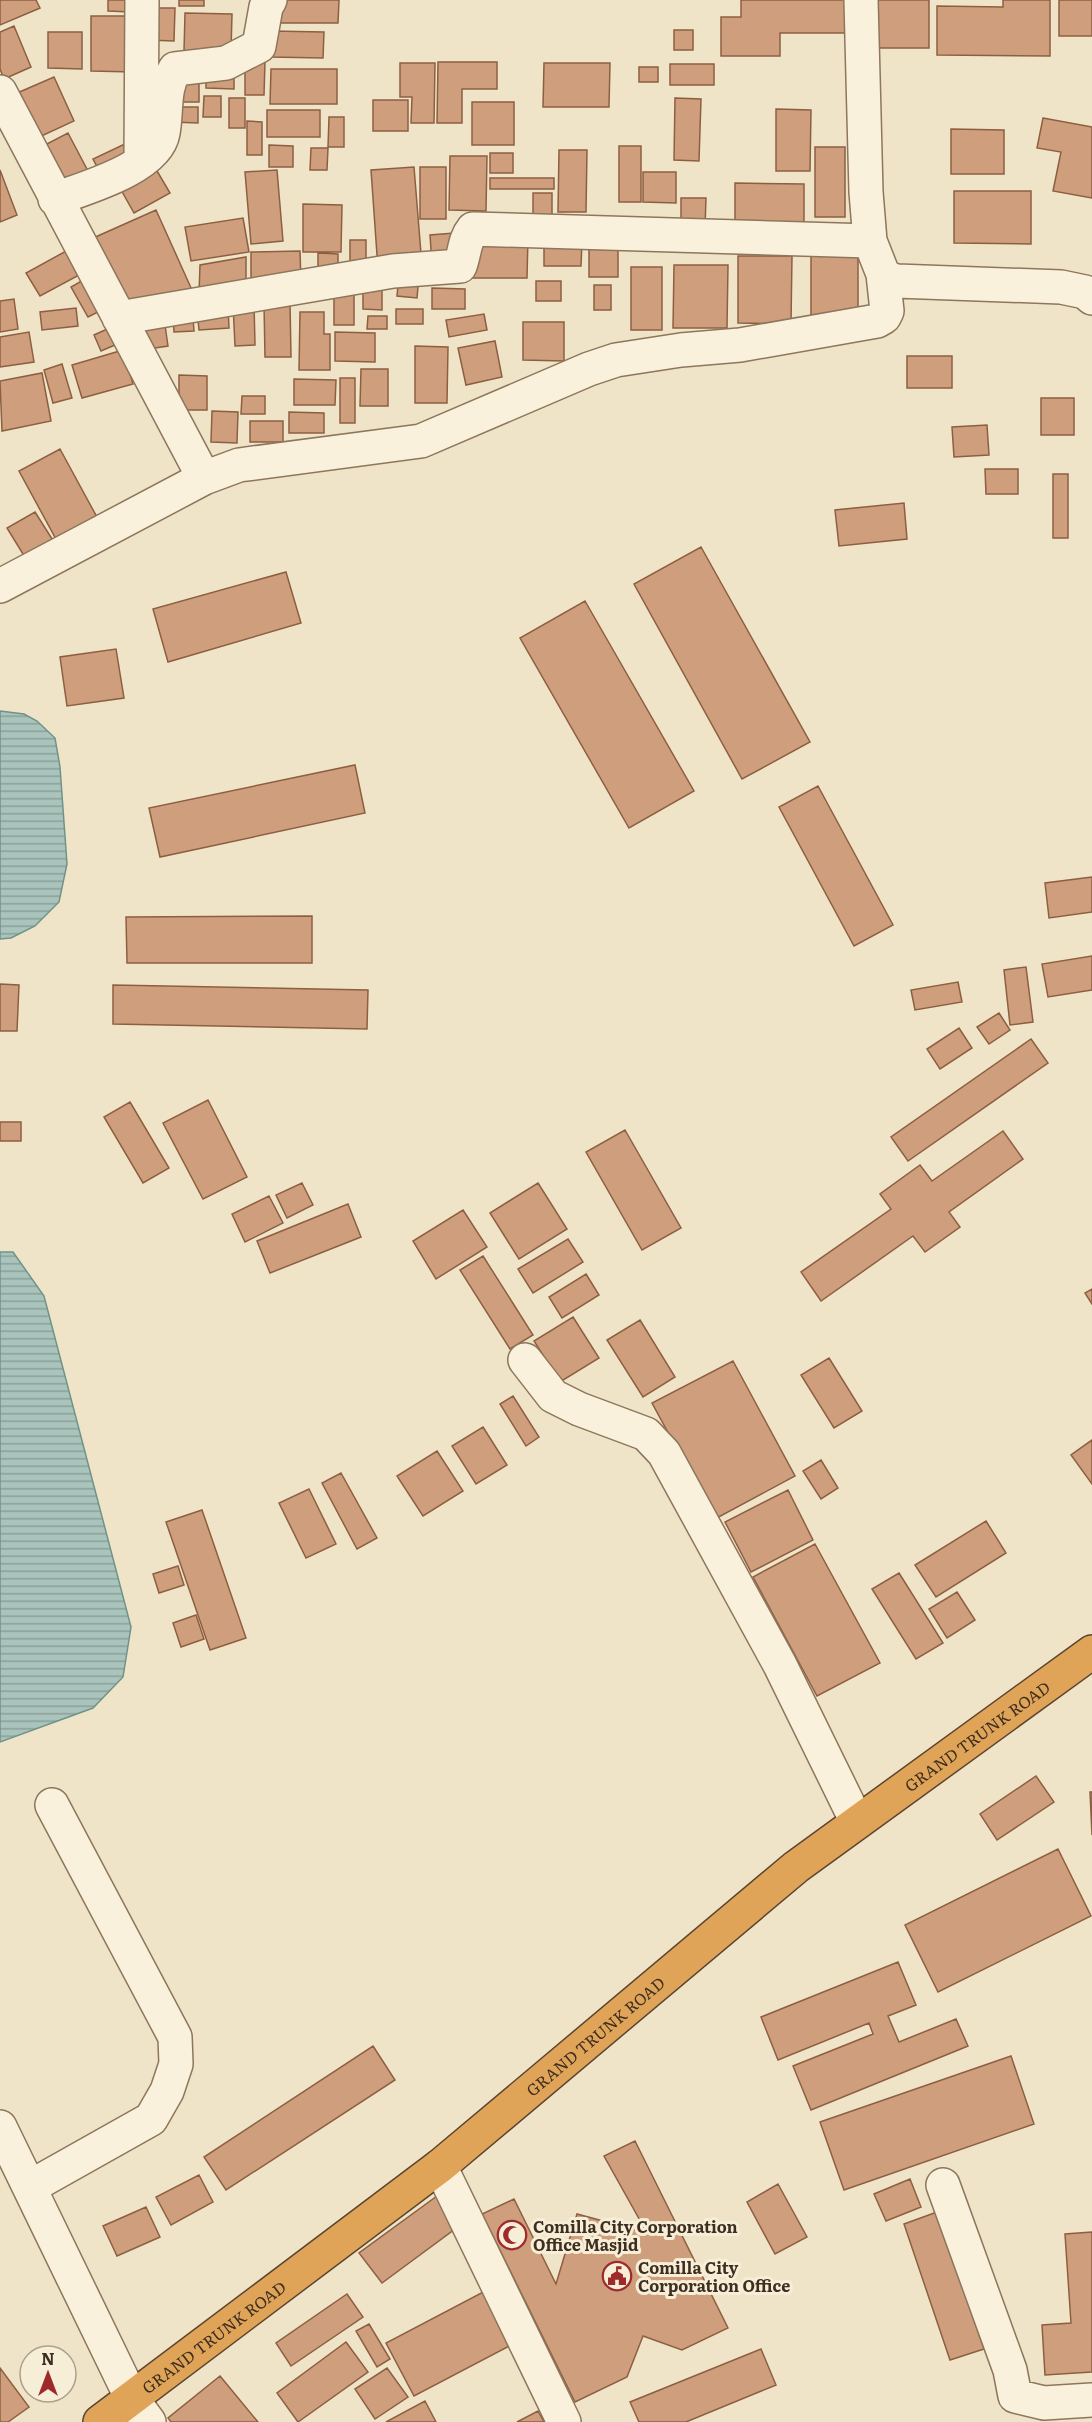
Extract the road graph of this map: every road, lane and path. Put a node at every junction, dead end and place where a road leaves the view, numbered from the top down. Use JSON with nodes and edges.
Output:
{"nodes":[{"id":1,"x":142,"y":0,"type":"edge"},
{"id":2,"x":270,"y":0,"type":"edge"},
{"id":3,"x":861,"y":0,"type":"edge"},
{"id":4,"x":0,"y":92,"type":"edge"},
{"id":5,"x":9,"y":133,"type":"edge"},
{"id":6,"x":141,"y":162,"type":"junction"},
{"id":7,"x":55,"y":199,"type":"junction"},
{"id":8,"x":870,"y":241,"type":"junction"},
{"id":9,"x":883,"y":274,"type":"junction"},
{"id":10,"x":955,"y":283,"type":"junction"},
{"id":11,"x":1092,"y":298,"type":"edge"},
{"id":12,"x":884,"y":317,"type":"junction"},
{"id":13,"x":119,"y":318,"type":"junction"},
{"id":14,"x":204,"y":478,"type":"junction"},
{"id":15,"x":0,"y":586,"type":"edge"},
{"id":16,"x":525,"y":1360,"type":"dead end"},
{"id":17,"x":1092,"y":1652,"type":"edge"},
{"id":18,"x":52,"y":1805,"type":"dead end"},
{"id":19,"x":857,"y":1822,"type":"junction"},
{"id":20,"x":0,"y":2127,"type":"edge"},
{"id":21,"x":440,"y":2166,"type":"junction"},
{"id":22,"x":943,"y":2186,"type":"dead end"},
{"id":23,"x":30,"y":2187,"type":"junction"},
{"id":24,"x":1092,"y":2400,"type":"edge"},
{"id":25,"x":140,"y":2411,"type":"edge"},
{"id":26,"x":100,"y":2422,"type":"edge"},
{"id":27,"x":564,"y":2422,"type":"edge"}],
"edges":[{"from":1,"to":6,"type":"street"},
{"from":2,"to":6,"type":"street"},
{"from":3,"to":8,"type":"street"},
{"from":4,"to":5,"type":"street"},
{"from":5,"to":7,"type":"street"},
{"from":6,"to":7,"type":"street"},
{"from":7,"to":13,"type":"street"},
{"from":8,"to":9,"type":"street"},
{"from":8,"to":13,"type":"street"},
{"from":9,"to":10,"type":"street"},
{"from":9,"to":12,"type":"street"},
{"from":10,"to":11,"type":"street"},
{"from":10,"to":12,"type":"street"},
{"from":12,"to":14,"type":"street"},
{"from":13,"to":14,"type":"street"},
{"from":14,"to":15,"type":"street"},
{"from":16,"to":19,"type":"street"},
{"from":17,"to":19,"type":"highway","name":"GRAND TRUNK ROAD"},
{"from":18,"to":23,"type":"street"},
{"from":19,"to":21,"type":"highway","name":"GRAND TRUNK ROAD"},
{"from":20,"to":23,"type":"street"},
{"from":21,"to":25,"type":"highway","name":"GRAND TRUNK ROAD"},
{"from":21,"to":27,"type":"street"},
{"from":22,"to":24,"type":"street"},
{"from":23,"to":25,"type":"street"},
{"from":25,"to":26,"type":"highway","name":"GRAND TRUNK ROAD"}]}
